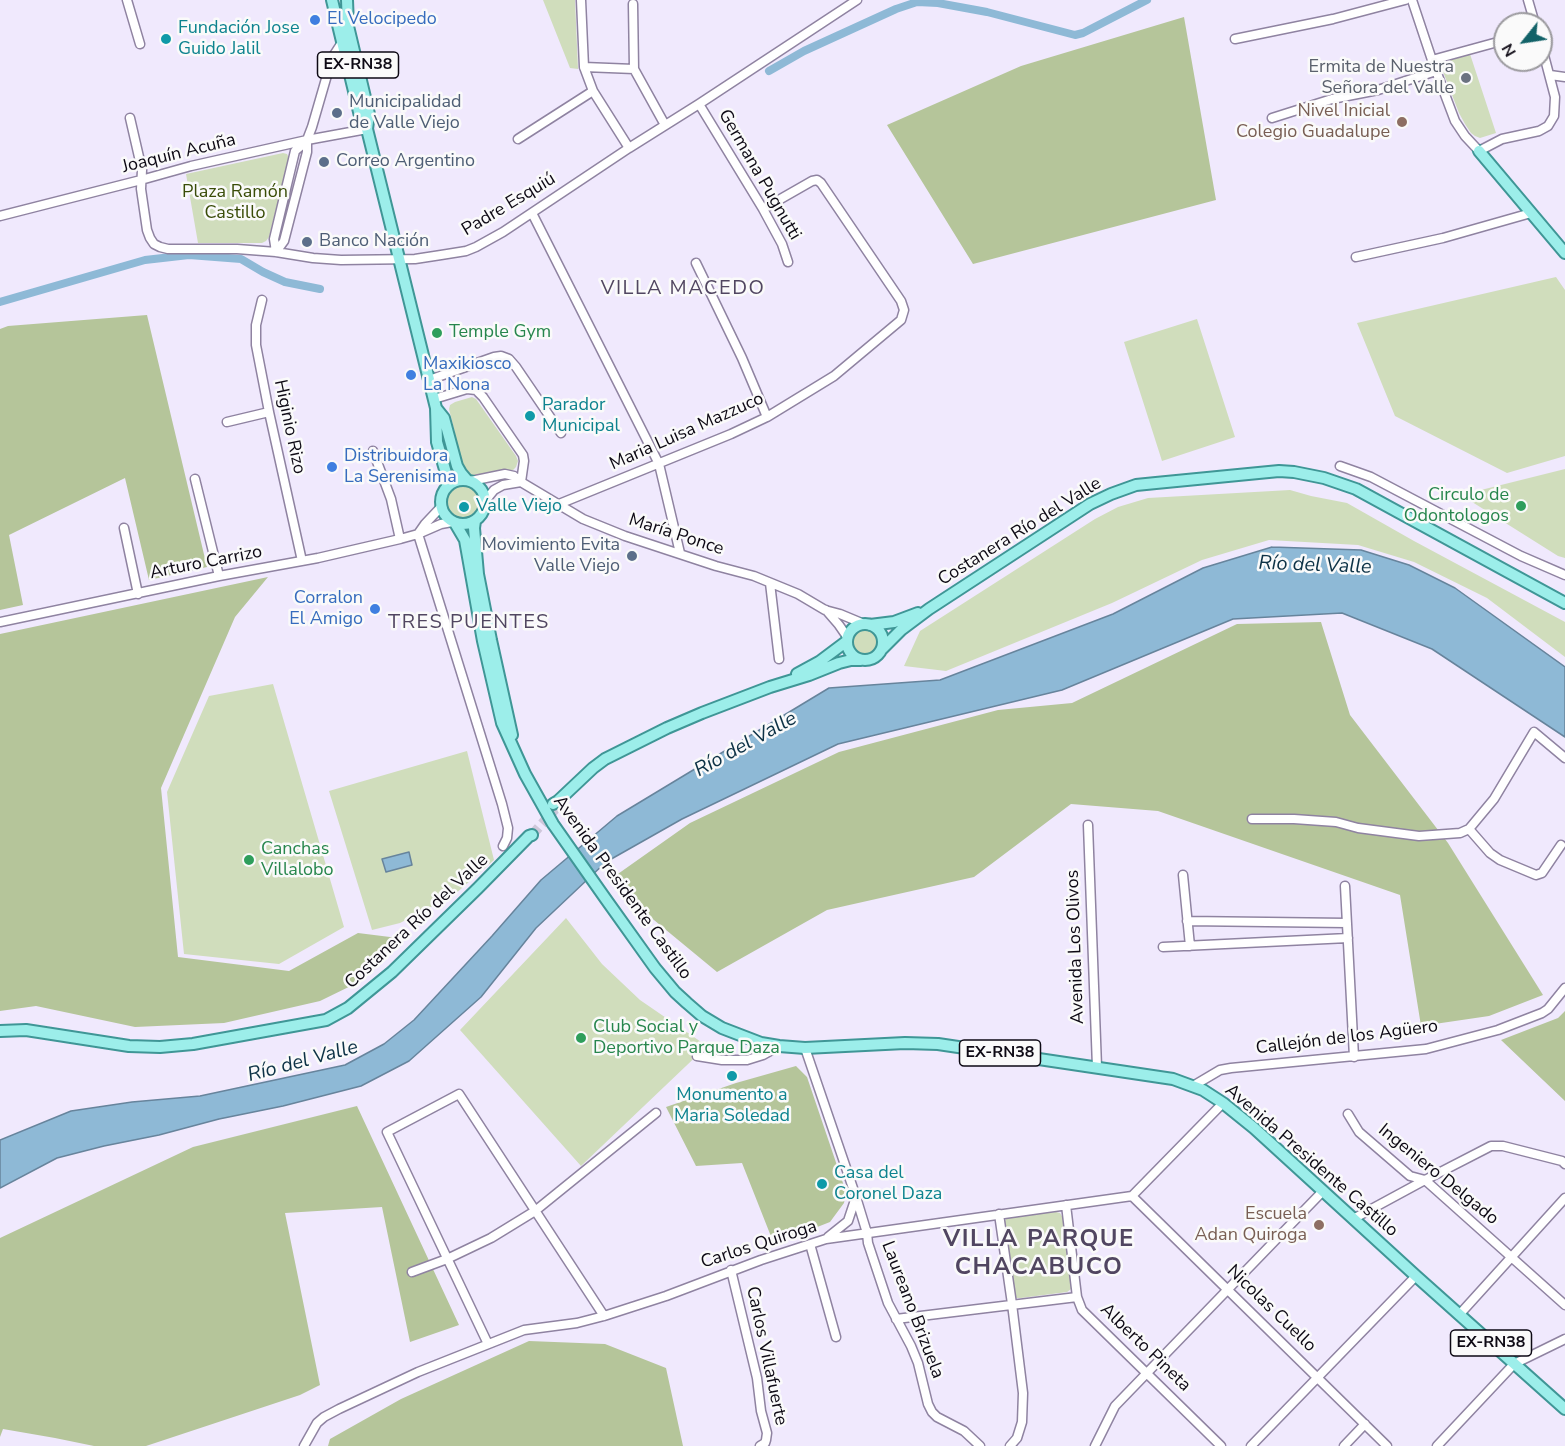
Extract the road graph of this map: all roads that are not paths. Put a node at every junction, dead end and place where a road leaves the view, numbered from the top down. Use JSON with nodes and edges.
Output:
{"nodes":[{"id":1,"x":127,"y":0,"type":"edge"},
{"id":2,"x":332,"y":0,"type":"edge"},
{"id":3,"x":347,"y":0,"type":"edge"},
{"id":4,"x":581,"y":0,"type":"edge"},
{"id":5,"x":857,"y":0,"type":"edge"},
{"id":6,"x":1405,"y":0,"type":"edge"},
{"id":7,"x":1412,"y":0,"type":"edge"},
{"id":8,"x":633,"y":4,"type":"dead end"},
{"id":9,"x":1235,"y":39,"type":"dead end"},
{"id":10,"x":343,"y":40,"type":"junction"},
{"id":11,"x":1493,"y":43,"type":"edge"},
{"id":12,"x":140,"y":44,"type":"dead end"},
{"id":13,"x":1432,"y":60,"type":"junction"},
{"id":14,"x":584,"y":67,"type":"junction"},
{"id":15,"x":634,"y":69,"type":"junction"},
{"id":16,"x":1436,"y":71,"type":"junction"},
{"id":17,"x":1549,"y":72,"type":"edge"},
{"id":18,"x":1550,"y":75,"type":"junction"},
{"id":19,"x":1565,"y":77,"type":"edge"},
{"id":20,"x":593,"y":91,"type":"junction"},
{"id":21,"x":699,"y":104,"type":"junction"},
{"id":22,"x":130,"y":118,"type":"dead end"},
{"id":23,"x":1272,"y":118,"type":"dead end"},
{"id":24,"x":665,"y":125,"type":"junction"},
{"id":25,"x":367,"y":129,"type":"junction"},
{"id":26,"x":518,"y":139,"type":"dead end"},
{"id":27,"x":307,"y":140,"type":"junction"},
{"id":28,"x":629,"y":148,"type":"junction"},
{"id":29,"x":1479,"y":152,"type":"junction"},
{"id":30,"x":141,"y":180,"type":"junction"},
{"id":31,"x":763,"y":209,"type":"junction"},
{"id":32,"x":532,"y":213,"type":"junction"},
{"id":33,"x":1531,"y":213,"type":"junction"},
{"id":34,"x":0,"y":216,"type":"edge"},
{"id":35,"x":276,"y":252,"type":"junction"},
{"id":36,"x":1565,"y":252,"type":"edge"},
{"id":37,"x":1356,"y":257,"type":"dead end"},
{"id":38,"x":399,"y":259,"type":"junction"},
{"id":39,"x":696,"y":262,"type":"dead end"},
{"id":40,"x":788,"y":262,"type":"dead end"},
{"id":41,"x":262,"y":300,"type":"dead end"},
{"id":42,"x":429,"y":380,"type":"junction"},
{"id":43,"x":435,"y":403,"type":"junction"},
{"id":44,"x":269,"y":412,"type":"junction"},
{"id":45,"x":767,"y":417,"type":"junction"},
{"id":46,"x":227,"y":422,"type":"dead end"},
{"id":47,"x":561,"y":433,"type":"dead end"},
{"id":48,"x":373,"y":451,"type":"dead end"},
{"id":49,"x":659,"y":464,"type":"junction"},
{"id":50,"x":1340,"y":466,"type":"dead end"},
{"id":51,"x":195,"y":479,"type":"dead end"},
{"id":52,"x":469,"y":481,"type":"junction"},
{"id":53,"x":520,"y":482,"type":"junction"},
{"id":54,"x":447,"y":486,"type":"junction"},
{"id":55,"x":485,"y":501,"type":"junction"},
{"id":56,"x":559,"y":504,"type":"junction"},
{"id":57,"x":441,"y":507,"type":"junction"},
{"id":58,"x":475,"y":521,"type":"junction"},
{"id":59,"x":454,"y":522,"type":"junction"},
{"id":60,"x":124,"y":528,"type":"dead end"},
{"id":61,"x":418,"y":534,"type":"junction"},
{"id":62,"x":400,"y":539,"type":"junction"},
{"id":63,"x":680,"y":553,"type":"junction"},
{"id":64,"x":302,"y":561,"type":"junction"},
{"id":65,"x":1565,"y":575,"type":"edge"},
{"id":66,"x":219,"y":576,"type":"junction"},
{"id":67,"x":770,"y":583,"type":"junction"},
{"id":68,"x":138,"y":594,"type":"junction"},
{"id":69,"x":1565,"y":603,"type":"edge"},
{"id":70,"x":825,"y":609,"type":"junction"},
{"id":71,"x":929,"y":609,"type":"junction"},
{"id":72,"x":0,"y":622,"type":"edge"},
{"id":73,"x":867,"y":624,"type":"junction"},
{"id":74,"x":848,"y":639,"type":"junction"},
{"id":75,"x":882,"y":649,"type":"junction"},
{"id":76,"x":779,"y":659,"type":"dead end"},
{"id":77,"x":861,"y":660,"type":"junction"},
{"id":78,"x":776,"y":685,"type":"junction"},
{"id":79,"x":515,"y":750,"type":"junction"},
{"id":80,"x":1565,"y":758,"type":"edge"},
{"id":81,"x":556,"y":804,"type":"tunnel mouth"},
{"id":82,"x":1252,"y":819,"type":"dead end"},
{"id":83,"x":1088,"y":825,"type":"dead end"},
{"id":84,"x":1469,"y":829,"type":"junction"},
{"id":85,"x":530,"y":834,"type":"tunnel mouth"},
{"id":86,"x":1561,"y":845,"type":"dead end"},
{"id":87,"x":502,"y":846,"type":"dead end"},
{"id":88,"x":1183,"y":875,"type":"dead end"},
{"id":89,"x":1345,"y":885,"type":"dead end"},
{"id":90,"x":1187,"y":921,"type":"junction"},
{"id":91,"x":1347,"y":923,"type":"junction"},
{"id":92,"x":1348,"y":938,"type":"junction"},
{"id":93,"x":1190,"y":946,"type":"junction"},
{"id":94,"x":1163,"y":947,"type":"dead end"},
{"id":95,"x":1565,"y":988,"type":"edge"},
{"id":96,"x":0,"y":1031,"type":"edge"},
{"id":97,"x":779,"y":1046,"type":"junction"},
{"id":98,"x":806,"y":1048,"type":"junction"},
{"id":99,"x":697,"y":1056,"type":"dead end"},
{"id":100,"x":1354,"y":1057,"type":"junction"},
{"id":101,"x":1097,"y":1067,"type":"junction"},
{"id":102,"x":1193,"y":1086,"type":"junction"},
{"id":103,"x":1223,"y":1103,"type":"junction"},
{"id":104,"x":656,"y":1113,"type":"dead end"},
{"id":105,"x":1348,"y":1114,"type":"dead end"},
{"id":106,"x":1565,"y":1164,"type":"edge"},
{"id":107,"x":1425,"y":1180,"type":"junction"},
{"id":108,"x":1323,"y":1191,"type":"junction"},
{"id":109,"x":1132,"y":1196,"type":"junction"},
{"id":110,"x":856,"y":1197,"type":"junction"},
{"id":111,"x":1565,"y":1198,"type":"edge"},
{"id":112,"x":1066,"y":1205,"type":"junction"},
{"id":113,"x":536,"y":1211,"type":"junction"},
{"id":114,"x":999,"y":1214,"type":"junction"},
{"id":115,"x":1353,"y":1219,"type":"junction"},
{"id":116,"x":867,"y":1233,"type":"junction"},
{"id":117,"x":826,"y":1239,"type":"junction"},
{"id":118,"x":810,"y":1244,"type":"junction"},
{"id":119,"x":1511,"y":1257,"type":"junction"},
{"id":120,"x":447,"y":1259,"type":"junction"},
{"id":121,"x":731,"y":1270,"type":"junction"},
{"id":122,"x":412,"y":1272,"type":"dead end"},
{"id":123,"x":1416,"y":1276,"type":"junction"},
{"id":124,"x":1227,"y":1290,"type":"junction"},
{"id":125,"x":1077,"y":1297,"type":"junction"},
{"id":126,"x":1012,"y":1304,"type":"junction"},
{"id":127,"x":1565,"y":1305,"type":"edge"},
{"id":128,"x":1459,"y":1315,"type":"junction"},
{"id":129,"x":604,"y":1316,"type":"junction"},
{"id":130,"x":896,"y":1319,"type":"junction"},
{"id":131,"x":836,"y":1337,"type":"dead end"},
{"id":132,"x":1565,"y":1339,"type":"edge"},
{"id":133,"x":488,"y":1344,"type":"junction"},
{"id":134,"x":1514,"y":1364,"type":"junction"},
{"id":135,"x":1147,"y":1373,"type":"junction"},
{"id":136,"x":1318,"y":1377,"type":"junction"},
{"id":137,"x":1565,"y":1409,"type":"edge"},
{"id":138,"x":1365,"y":1424,"type":"junction"},
{"id":139,"x":304,"y":1446,"type":"edge"},
{"id":140,"x":760,"y":1446,"type":"edge"},
{"id":141,"x":980,"y":1446,"type":"edge"},
{"id":142,"x":1010,"y":1446,"type":"edge"},
{"id":143,"x":1095,"y":1446,"type":"edge"},
{"id":144,"x":1221,"y":1446,"type":"edge"},
{"id":145,"x":1251,"y":1446,"type":"edge"},
{"id":146,"x":1344,"y":1446,"type":"edge"},
{"id":147,"x":1387,"y":1446,"type":"edge"},
{"id":148,"x":1437,"y":1446,"type":"edge"}],
"edges":[{"from":1,"to":12,"type":"street"},
{"from":2,"to":10,"type":"main road","number":"EX-RN38"},
{"from":3,"to":25,"type":"main road","number":"EX-RN38"},
{"from":4,"to":14,"type":"street"},
{"from":5,"to":21,"type":"street","name":"Padre Esquiú"},
{"from":6,"to":9,"type":"street"},
{"from":7,"to":13,"type":"street"},
{"from":8,"to":15,"type":"street"},
{"from":10,"to":25,"type":"main road","number":"EX-RN38"},
{"from":10,"to":27,"type":"street"},
{"from":11,"to":13,"type":"street"},
{"from":13,"to":16,"type":"street"},
{"from":14,"to":15,"type":"street"},
{"from":14,"to":20,"type":"street"},
{"from":15,"to":24,"type":"street"},
{"from":16,"to":23,"type":"street"},
{"from":16,"to":29,"type":"street"},
{"from":17,"to":18,"type":"street"},
{"from":18,"to":19,"type":"street"},
{"from":18,"to":29,"type":"street"},
{"from":20,"to":26,"type":"street"},
{"from":20,"to":28,"type":"street"},
{"from":21,"to":24,"type":"street","name":"Padre Esquiú"},
{"from":21,"to":31,"type":"street","name":"Germana Pugnutti"},
{"from":22,"to":30,"type":"street"},
{"from":24,"to":28,"type":"street","name":"Padre Esquiú"},
{"from":25,"to":27,"type":"street","name":"Joaquín Acuña"},
{"from":25,"to":38,"type":"main road","number":"EX-RN38"},
{"from":27,"to":30,"type":"street","name":"Joaquín Acuña"},
{"from":27,"to":35,"type":"street"},
{"from":28,"to":32,"type":"street","name":"Padre Esquiú"},
{"from":29,"to":33,"type":"main road"},
{"from":30,"to":34,"type":"street","name":"Joaquín Acuña"},
{"from":30,"to":35,"type":"street","name":"Padre Esquiú"},
{"from":31,"to":40,"type":"street","name":"Germana Pugnutti"},
{"from":31,"to":45,"type":"street","name":"Maria Luisa Mazzuco"},
{"from":32,"to":38,"type":"street","name":"Padre Esquiú"},
{"from":32,"to":49,"type":"street"},
{"from":33,"to":36,"type":"main road"},
{"from":33,"to":37,"type":"street"},
{"from":35,"to":38,"type":"street","name":"Padre Esquiú"},
{"from":38,"to":42,"type":"main road","number":"EX-RN38"},
{"from":39,"to":45,"type":"street"},
{"from":41,"to":44,"type":"street","name":"Higinio Rizo"},
{"from":42,"to":43,"type":"main road","number":"EX-RN38"},
{"from":42,"to":47,"type":"street"},
{"from":43,"to":52,"type":"main road","number":"EX-RN38"},
{"from":43,"to":53,"type":"street"},
{"from":43,"to":54,"type":"main road","number":"EX-RN38"},
{"from":44,"to":46,"type":"street"},
{"from":44,"to":64,"type":"street","name":"Higinio Rizo"},
{"from":45,"to":49,"type":"street","name":"Maria Luisa Mazzuco"},
{"from":48,"to":62,"type":"street"},
{"from":49,"to":56,"type":"street","name":"Maria Luisa Mazzuco"},
{"from":49,"to":63,"type":"street"},
{"from":50,"to":65,"type":"street"},
{"from":51,"to":66,"type":"street"},
{"from":52,"to":53,"type":"street","name":"María Ponce"},
{"from":52,"to":54,"type":"main road"},
{"from":52,"to":55,"type":"main road","number":"EX-RN38"},
{"from":53,"to":55,"type":"street"},
{"from":53,"to":56,"type":"street","name":"María Ponce"},
{"from":54,"to":57,"type":"main road","number":"EX-RN38"},
{"from":55,"to":58,"type":"main road","number":"EX-RN38"},
{"from":56,"to":63,"type":"street","name":"María Ponce"},
{"from":57,"to":59,"type":"main road","number":"EX-RN38"},
{"from":57,"to":61,"type":"street"},
{"from":58,"to":59,"type":"main road"},
{"from":58,"to":79,"type":"main road","name":"Avenida Presidente Castillo","number":"EX-RN38"},
{"from":59,"to":61,"type":"street","name":"Arturo Carrizo"},
{"from":59,"to":79,"type":"main road","name":"Avenida Presidente Castillo","number":"EX-RN38"},
{"from":60,"to":68,"type":"street"},
{"from":61,"to":62,"type":"street","name":"Arturo Carrizo"},
{"from":61,"to":87,"type":"street"},
{"from":62,"to":64,"type":"street","name":"Arturo Carrizo"},
{"from":63,"to":67,"type":"street","name":"María Ponce"},
{"from":64,"to":66,"type":"street","name":"Arturo Carrizo"},
{"from":66,"to":68,"type":"street","name":"Arturo Carrizo"},
{"from":67,"to":70,"type":"street","name":"María Ponce"},
{"from":67,"to":76,"type":"street"},
{"from":68,"to":72,"type":"street","name":"Arturo Carrizo"},
{"from":69,"to":71,"type":"main road","name":"Costanera Río del Valle"},
{"from":70,"to":73,"type":"street","name":"María Ponce"},
{"from":70,"to":74,"type":"street","name":"María Ponce"},
{"from":71,"to":73,"type":"main road","name":"Costanera Río del Valle"},
{"from":71,"to":75,"type":"main road","name":"Costanera Río del Valle"},
{"from":73,"to":74,"type":"main road"},
{"from":73,"to":75,"type":"main road"},
{"from":74,"to":77,"type":"main road"},
{"from":74,"to":78,"type":"main road"},
{"from":75,"to":77,"type":"main road"},
{"from":77,"to":78,"type":"main road"},
{"from":78,"to":81,"type":"main road"},
{"from":79,"to":97,"type":"main road","name":"Avenida Presidente Castillo","number":"EX-RN38"},
{"from":80,"to":84,"type":"street"},
{"from":82,"to":84,"type":"street"},
{"from":83,"to":101,"type":"street","name":"Avenida Los Olivos"},
{"from":84,"to":86,"type":"street"},
{"from":85,"to":96,"type":"main road","name":"Costanera Río del Valle"},
{"from":88,"to":90,"type":"street"},
{"from":89,"to":91,"type":"street"},
{"from":90,"to":91,"type":"street"},
{"from":90,"to":93,"type":"street"},
{"from":91,"to":92,"type":"street"},
{"from":92,"to":93,"type":"street"},
{"from":92,"to":100,"type":"street"},
{"from":93,"to":94,"type":"street"},
{"from":95,"to":100,"type":"street","name":"Callejón de los Agüero"},
{"from":97,"to":98,"type":"main road","name":"Avenida Presidente Castillo","number":"EX-RN38"},
{"from":97,"to":99,"type":"street"},
{"from":98,"to":101,"type":"main road","name":"Avenida Presidente Castillo","number":"EX-RN38"},
{"from":98,"to":110,"type":"street","name":"Laureano Brizuela"},
{"from":100,"to":102,"type":"street","name":"Callejón de los Agüero"},
{"from":101,"to":102,"type":"main road","name":"Avenida Presidente Castillo","number":"EX-RN38"},
{"from":102,"to":103,"type":"main road","name":"Avenida Presidente Castillo","number":"EX-RN38"},
{"from":103,"to":108,"type":"main road","name":"Avenida Presidente Castillo","number":"EX-RN38"},
{"from":103,"to":109,"type":"street"},
{"from":104,"to":113,"type":"street"},
{"from":105,"to":107,"type":"street","name":"Ingeniero Delgado"},
{"from":106,"to":107,"type":"street"},
{"from":107,"to":115,"type":"street"},
{"from":107,"to":119,"type":"street","name":"Ingeniero Delgado"},
{"from":108,"to":115,"type":"main road","name":"Avenida Presidente Castillo","number":"EX-RN38"},
{"from":108,"to":124,"type":"street"},
{"from":109,"to":112,"type":"street","name":"Carlos Quiroga"},
{"from":109,"to":124,"type":"street","name":"Nicolas Cuello"},
{"from":110,"to":116,"type":"street","name":"Laureano Brizuela"},
{"from":110,"to":117,"type":"street"},
{"from":111,"to":119,"type":"street"},
{"from":112,"to":114,"type":"street","name":"Carlos Quiroga"},
{"from":112,"to":125,"type":"street"},
{"from":113,"to":120,"type":"street"},
{"from":113,"to":120,"type":"street"},
{"from":113,"to":129,"type":"street"},
{"from":114,"to":116,"type":"street","name":"Carlos Quiroga"},
{"from":114,"to":126,"type":"street"},
{"from":115,"to":123,"type":"main road","name":"Avenida Presidente Castillo","number":"EX-RN38"},
{"from":116,"to":117,"type":"street","name":"Carlos Quiroga"},
{"from":116,"to":130,"type":"street","name":"Laureano Brizuela"},
{"from":117,"to":118,"type":"street","name":"Carlos Quiroga"},
{"from":118,"to":121,"type":"street","name":"Carlos Quiroga"},
{"from":118,"to":131,"type":"street"},
{"from":119,"to":127,"type":"street","name":"Ingeniero Delgado"},
{"from":119,"to":128,"type":"street"},
{"from":120,"to":122,"type":"street"},
{"from":120,"to":133,"type":"street"},
{"from":121,"to":129,"type":"street","name":"Carlos Quiroga"},
{"from":121,"to":140,"type":"street","name":"Carlos Villafuerte"},
{"from":123,"to":128,"type":"main road","name":"Avenida Presidente Castillo","number":"EX-RN38"},
{"from":123,"to":136,"type":"street"},
{"from":124,"to":135,"type":"street"},
{"from":124,"to":136,"type":"street","name":"Nicolas Cuello"},
{"from":125,"to":126,"type":"street","name":"Alberto Pineta"},
{"from":125,"to":135,"type":"street","name":"Alberto Pineta"},
{"from":126,"to":130,"type":"street","name":"Alberto Pineta"},
{"from":126,"to":142,"type":"street"},
{"from":128,"to":134,"type":"main road","name":"Avenida Presidente Castillo","number":"EX-RN38"},
{"from":129,"to":133,"type":"street","name":"Carlos Quiroga"},
{"from":130,"to":141,"type":"street","name":"Laureano Brizuela"},
{"from":132,"to":134,"type":"street"},
{"from":133,"to":139,"type":"street","name":"Carlos Quiroga"},
{"from":134,"to":137,"type":"main road","name":"Avenida Presidente Castillo","number":"EX-RN38"},
{"from":134,"to":148,"type":"street"},
{"from":135,"to":143,"type":"street"},
{"from":135,"to":144,"type":"street","name":"Alberto Pineta"},
{"from":136,"to":138,"type":"street","name":"Nicolas Cuello"},
{"from":136,"to":145,"type":"street"},
{"from":138,"to":146,"type":"street"},
{"from":138,"to":147,"type":"street","name":"Nicolas Cuello"}]}
